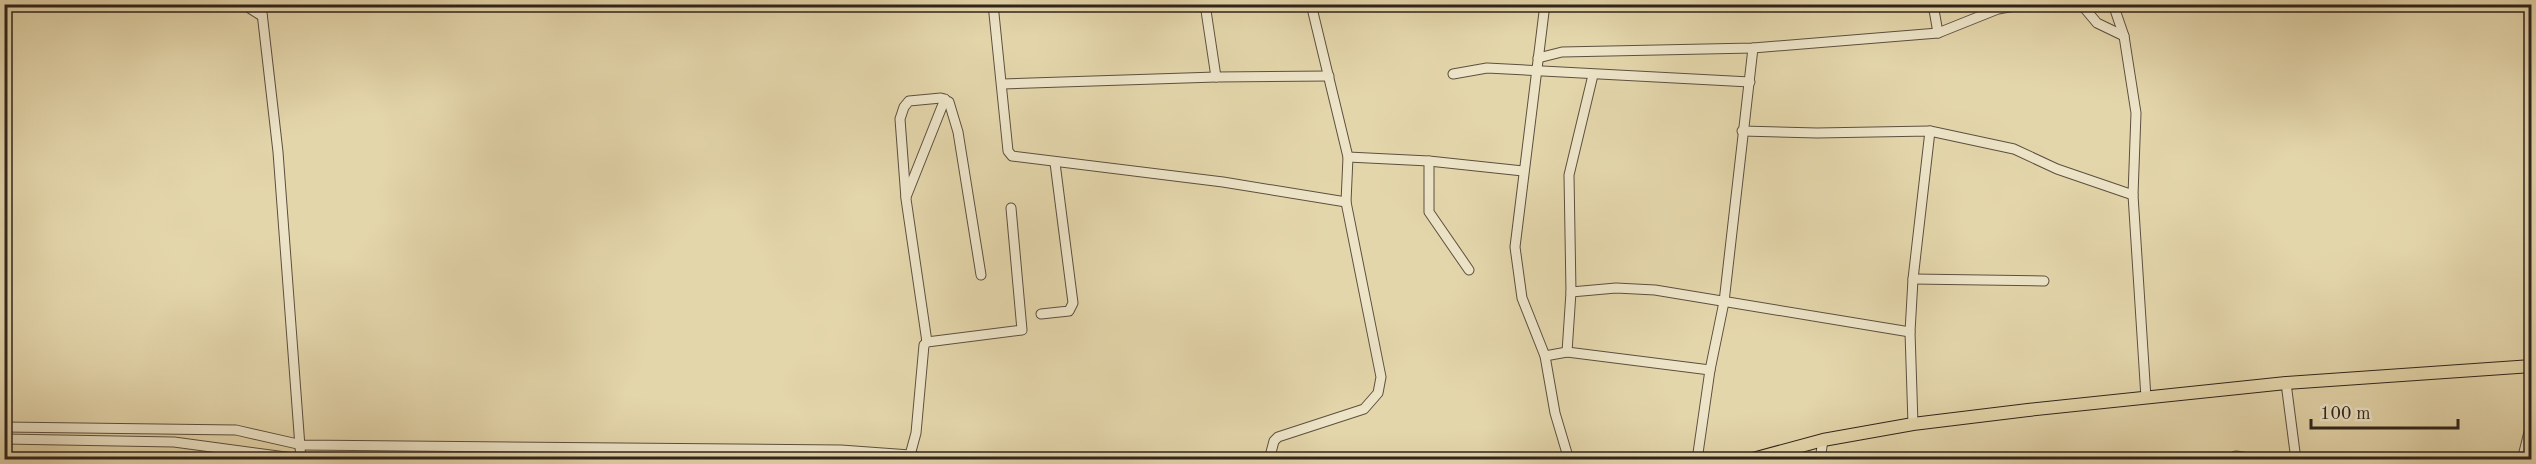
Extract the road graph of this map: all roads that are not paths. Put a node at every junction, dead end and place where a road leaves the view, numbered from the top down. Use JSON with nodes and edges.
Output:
{"nodes":[{"id":1,"x":243,"y":4,"type":"edge"},
{"id":2,"x":261,"y":4,"type":"edge"},
{"id":3,"x":993,"y":4,"type":"edge"},
{"id":4,"x":1205,"y":4,"type":"edge"},
{"id":5,"x":1311,"y":4,"type":"edge"},
{"id":6,"x":1545,"y":4,"type":"edge"},
{"id":7,"x":1933,"y":4,"type":"edge"},
{"id":8,"x":2025,"y":4,"type":"edge"},
{"id":9,"x":2081,"y":4,"type":"edge"},
{"id":10,"x":2113,"y":4,"type":"edge"},
{"id":11,"x":262,"y":16,"type":"junction"},
{"id":12,"x":1938,"y":33,"type":"junction"},
{"id":13,"x":2124,"y":36,"type":"junction"},
{"id":14,"x":1753,"y":48,"type":"junction"},
{"id":15,"x":1538,"y":58,"type":"junction"},
{"id":16,"x":1536,"y":72,"type":"junction"},
{"id":17,"x":1453,"y":74,"type":"dead end"},
{"id":18,"x":1593,"y":75,"type":"junction"},
{"id":19,"x":1329,"y":76,"type":"junction"},
{"id":20,"x":1216,"y":77,"type":"junction"},
{"id":21,"x":1750,"y":82,"type":"junction"},
{"id":22,"x":1002,"y":84,"type":"junction"},
{"id":23,"x":945,"y":99,"type":"junction"},
{"id":24,"x":1743,"y":131,"type":"junction"},
{"id":25,"x":1930,"y":131,"type":"junction"},
{"id":26,"x":1348,"y":157,"type":"junction"},
{"id":27,"x":1429,"y":161,"type":"junction"},
{"id":28,"x":1054,"y":163,"type":"junction"},
{"id":29,"x":1523,"y":171,"type":"junction"},
{"id":30,"x":2133,"y":195,"type":"junction"},
{"id":31,"x":906,"y":199,"type":"junction"},
{"id":32,"x":1346,"y":202,"type":"junction"},
{"id":33,"x":1011,"y":208,"type":"dead end"},
{"id":34,"x":1469,"y":270,"type":"dead end"},
{"id":35,"x":981,"y":275,"type":"dead end"},
{"id":36,"x":1913,"y":279,"type":"junction"},
{"id":37,"x":2044,"y":282,"type":"dead end"},
{"id":38,"x":1571,"y":292,"type":"junction"},
{"id":39,"x":1724,"y":302,"type":"junction"},
{"id":40,"x":1041,"y":314,"type":"dead end"},
{"id":41,"x":1910,"y":332,"type":"junction"},
{"id":42,"x":927,"y":342,"type":"junction"},
{"id":43,"x":1567,"y":352,"type":"junction"},
{"id":44,"x":1545,"y":356,"type":"junction"},
{"id":45,"x":2532,"y":366,"type":"edge"},
{"id":46,"x":1710,"y":370,"type":"junction"},
{"id":47,"x":2286,"y":383,"type":"junction"},
{"id":48,"x":2146,"y":398,"type":"junction"},
{"id":49,"x":2532,"y":420,"type":"edge"},
{"id":50,"x":1913,"y":424,"type":"junction"},
{"id":51,"x":4,"y":427,"type":"edge"},
{"id":52,"x":4,"y":439,"type":"edge"},
{"id":53,"x":1823,"y":440,"type":"junction"},
{"id":54,"x":302,"y":445,"type":"junction"},
{"id":55,"x":910,"y":455,"type":"junction"},
{"id":56,"x":301,"y":459,"type":"edge"},
{"id":57,"x":347,"y":459,"type":"edge"},
{"id":58,"x":927,"y":459,"type":"edge"},
{"id":59,"x":1269,"y":459,"type":"edge"},
{"id":60,"x":1569,"y":459,"type":"edge"},
{"id":61,"x":1697,"y":459,"type":"edge"},
{"id":62,"x":1749,"y":459,"type":"edge"},
{"id":63,"x":1820,"y":459,"type":"edge"},
{"id":64,"x":2225,"y":459,"type":"edge"},
{"id":65,"x":2260,"y":459,"type":"edge"},
{"id":66,"x":2296,"y":459,"type":"edge"},
{"id":67,"x":2522,"y":459,"type":"edge"}],
"edges":[{"from":1,"to":11,"type":"street"},
{"from":2,"to":11,"type":"street"},
{"from":3,"to":22,"type":"street"},
{"from":4,"to":20,"type":"street"},
{"from":5,"to":19,"type":"street"},
{"from":6,"to":15,"type":"street"},
{"from":7,"to":12,"type":"street"},
{"from":8,"to":12,"type":"street"},
{"from":9,"to":13,"type":"street"},
{"from":10,"to":13,"type":"street"},
{"from":11,"to":54,"type":"street"},
{"from":12,"to":14,"type":"street"},
{"from":13,"to":30,"type":"street"},
{"from":14,"to":15,"type":"street"},
{"from":14,"to":21,"type":"street"},
{"from":15,"to":16,"type":"street"},
{"from":16,"to":17,"type":"street"},
{"from":16,"to":18,"type":"street"},
{"from":16,"to":29,"type":"street"},
{"from":18,"to":21,"type":"street"},
{"from":18,"to":38,"type":"street"},
{"from":19,"to":20,"type":"street"},
{"from":19,"to":26,"type":"street"},
{"from":20,"to":22,"type":"street"},
{"from":21,"to":24,"type":"street"},
{"from":22,"to":28,"type":"street"},
{"from":23,"to":31,"type":"street"},
{"from":23,"to":31,"type":"street"},
{"from":23,"to":35,"type":"street"},
{"from":24,"to":25,"type":"street"},
{"from":24,"to":39,"type":"street"},
{"from":25,"to":30,"type":"street"},
{"from":25,"to":36,"type":"street"},
{"from":26,"to":27,"type":"street"},
{"from":26,"to":32,"type":"street"},
{"from":27,"to":29,"type":"street"},
{"from":27,"to":34,"type":"street"},
{"from":28,"to":32,"type":"street"},
{"from":28,"to":40,"type":"street"},
{"from":29,"to":44,"type":"street"},
{"from":30,"to":48,"type":"street"},
{"from":31,"to":42,"type":"street"},
{"from":32,"to":59,"type":"street"},
{"from":33,"to":42,"type":"street"},
{"from":36,"to":37,"type":"street"},
{"from":36,"to":41,"type":"street"},
{"from":38,"to":39,"type":"street"},
{"from":38,"to":43,"type":"street"},
{"from":39,"to":41,"type":"street"},
{"from":39,"to":46,"type":"street"},
{"from":41,"to":50,"type":"street"},
{"from":42,"to":55,"type":"street"},
{"from":43,"to":44,"type":"street"},
{"from":43,"to":46,"type":"street"},
{"from":44,"to":60,"type":"street"},
{"from":45,"to":47,"type":"main road"},
{"from":46,"to":61,"type":"street"},
{"from":47,"to":48,"type":"main road"},
{"from":47,"to":66,"type":"street"},
{"from":48,"to":50,"type":"main road"},
{"from":49,"to":67,"type":"street"},
{"from":50,"to":53,"type":"main road"},
{"from":51,"to":54,"type":"street"},
{"from":52,"to":56,"type":"street"},
{"from":53,"to":62,"type":"main road"},
{"from":53,"to":63,"type":"street"},
{"from":54,"to":55,"type":"street"},
{"from":54,"to":56,"type":"street"},
{"from":55,"to":58,"type":"street"},
{"from":56,"to":57,"type":"street"},
{"from":64,"to":65,"type":"street"}]}
